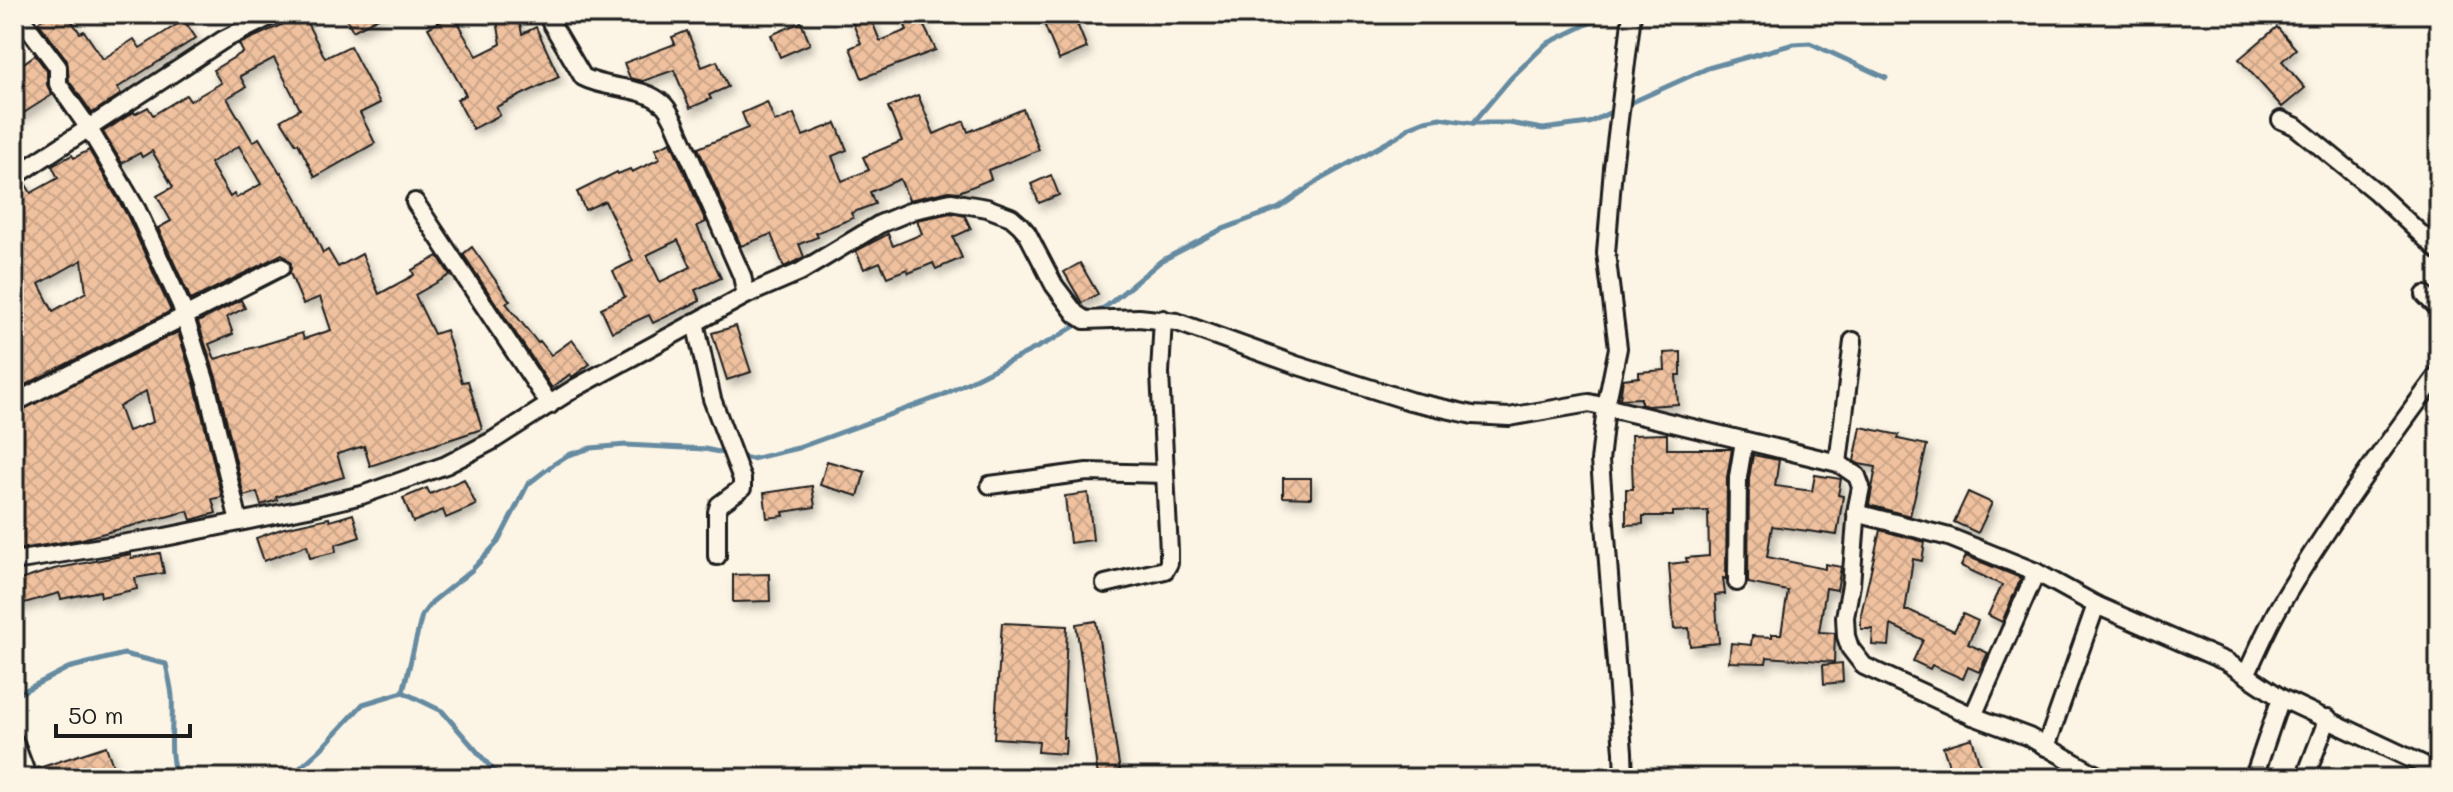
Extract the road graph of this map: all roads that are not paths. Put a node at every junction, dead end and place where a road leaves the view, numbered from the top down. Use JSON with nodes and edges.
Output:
{"nodes":[{"id":1,"x":18,"y":14,"type":"edge"},
{"id":2,"x":275,"y":14,"type":"edge"},
{"id":3,"x":546,"y":14,"type":"edge"},
{"id":4,"x":1632,"y":14,"type":"edge"},
{"id":5,"x":2281,"y":120,"type":"dead end"},
{"id":6,"x":88,"y":127,"type":"junction"},
{"id":7,"x":14,"y":177,"type":"edge"},
{"id":8,"x":415,"y":202,"type":"dead end"},
{"id":9,"x":2439,"y":251,"type":"edge"},
{"id":10,"x":281,"y":267,"type":"dead end"},
{"id":11,"x":746,"y":295,"type":"junction"},
{"id":12,"x":2425,"y":295,"type":"dead end"},
{"id":13,"x":2439,"y":309,"type":"edge"},
{"id":14,"x":184,"y":315,"type":"junction"},
{"id":15,"x":1163,"y":319,"type":"junction"},
{"id":16,"x":695,"y":322,"type":"junction"},
{"id":17,"x":1853,"y":341,"type":"dead end"},
{"id":18,"x":2439,"y":373,"type":"edge"},
{"id":19,"x":14,"y":403,"type":"edge"},
{"id":20,"x":550,"y":405,"type":"junction"},
{"id":21,"x":1606,"y":407,"type":"junction"},
{"id":22,"x":1744,"y":441,"type":"junction"},
{"id":23,"x":1838,"y":463,"type":"junction"},
{"id":24,"x":1165,"y":474,"type":"junction"},
{"id":25,"x":990,"y":485,"type":"dead end"},
{"id":26,"x":1856,"y":513,"type":"junction"},
{"id":27,"x":239,"y":522,"type":"junction"},
{"id":28,"x":717,"y":556,"type":"dead end"},
{"id":29,"x":14,"y":561,"type":"edge"},
{"id":30,"x":2036,"y":572,"type":"junction"},
{"id":31,"x":1737,"y":582,"type":"dead end"},
{"id":32,"x":1105,"y":584,"type":"dead end"},
{"id":33,"x":2096,"y":605,"type":"junction"},
{"id":34,"x":2247,"y":673,"type":"junction"},
{"id":35,"x":2281,"y":698,"type":"junction"},
{"id":36,"x":1973,"y":716,"type":"junction"},
{"id":37,"x":2328,"y":718,"type":"junction"},
{"id":38,"x":16,"y":747,"type":"edge"},
{"id":39,"x":2046,"y":747,"type":"junction"},
{"id":40,"x":2439,"y":772,"type":"edge"},
{"id":41,"x":28,"y":778,"type":"edge"},
{"id":42,"x":1624,"y":778,"type":"edge"},
{"id":43,"x":2102,"y":778,"type":"edge"},
{"id":44,"x":2256,"y":778,"type":"edge"},
{"id":45,"x":2305,"y":778,"type":"edge"}],
"edges":[{"from":1,"to":6,"type":"street"},
{"from":2,"to":6,"type":"street"},
{"from":3,"to":11,"type":"street"},
{"from":4,"to":21,"type":"street"},
{"from":5,"to":9,"type":"street"},
{"from":6,"to":7,"type":"street"},
{"from":6,"to":14,"type":"street"},
{"from":8,"to":20,"type":"street"},
{"from":10,"to":14,"type":"street"},
{"from":11,"to":15,"type":"street"},
{"from":11,"to":16,"type":"street"},
{"from":12,"to":13,"type":"street"},
{"from":14,"to":19,"type":"street"},
{"from":14,"to":27,"type":"street"},
{"from":15,"to":21,"type":"street"},
{"from":15,"to":24,"type":"street"},
{"from":16,"to":20,"type":"street"},
{"from":16,"to":28,"type":"street"},
{"from":17,"to":23,"type":"street"},
{"from":18,"to":34,"type":"street"},
{"from":20,"to":27,"type":"street"},
{"from":21,"to":22,"type":"street"},
{"from":21,"to":42,"type":"street"},
{"from":22,"to":23,"type":"street"},
{"from":22,"to":31,"type":"street"},
{"from":23,"to":26,"type":"street"},
{"from":24,"to":25,"type":"street"},
{"from":24,"to":32,"type":"street"},
{"from":26,"to":30,"type":"street"},
{"from":26,"to":36,"type":"street"},
{"from":27,"to":29,"type":"street"},
{"from":30,"to":33,"type":"street"},
{"from":30,"to":36,"type":"street"},
{"from":33,"to":34,"type":"street"},
{"from":33,"to":39,"type":"street"},
{"from":34,"to":35,"type":"street"},
{"from":35,"to":37,"type":"street"},
{"from":35,"to":44,"type":"street"},
{"from":36,"to":39,"type":"street"},
{"from":37,"to":40,"type":"street"},
{"from":37,"to":45,"type":"street"},
{"from":38,"to":41,"type":"street"},
{"from":39,"to":43,"type":"street"}]}
